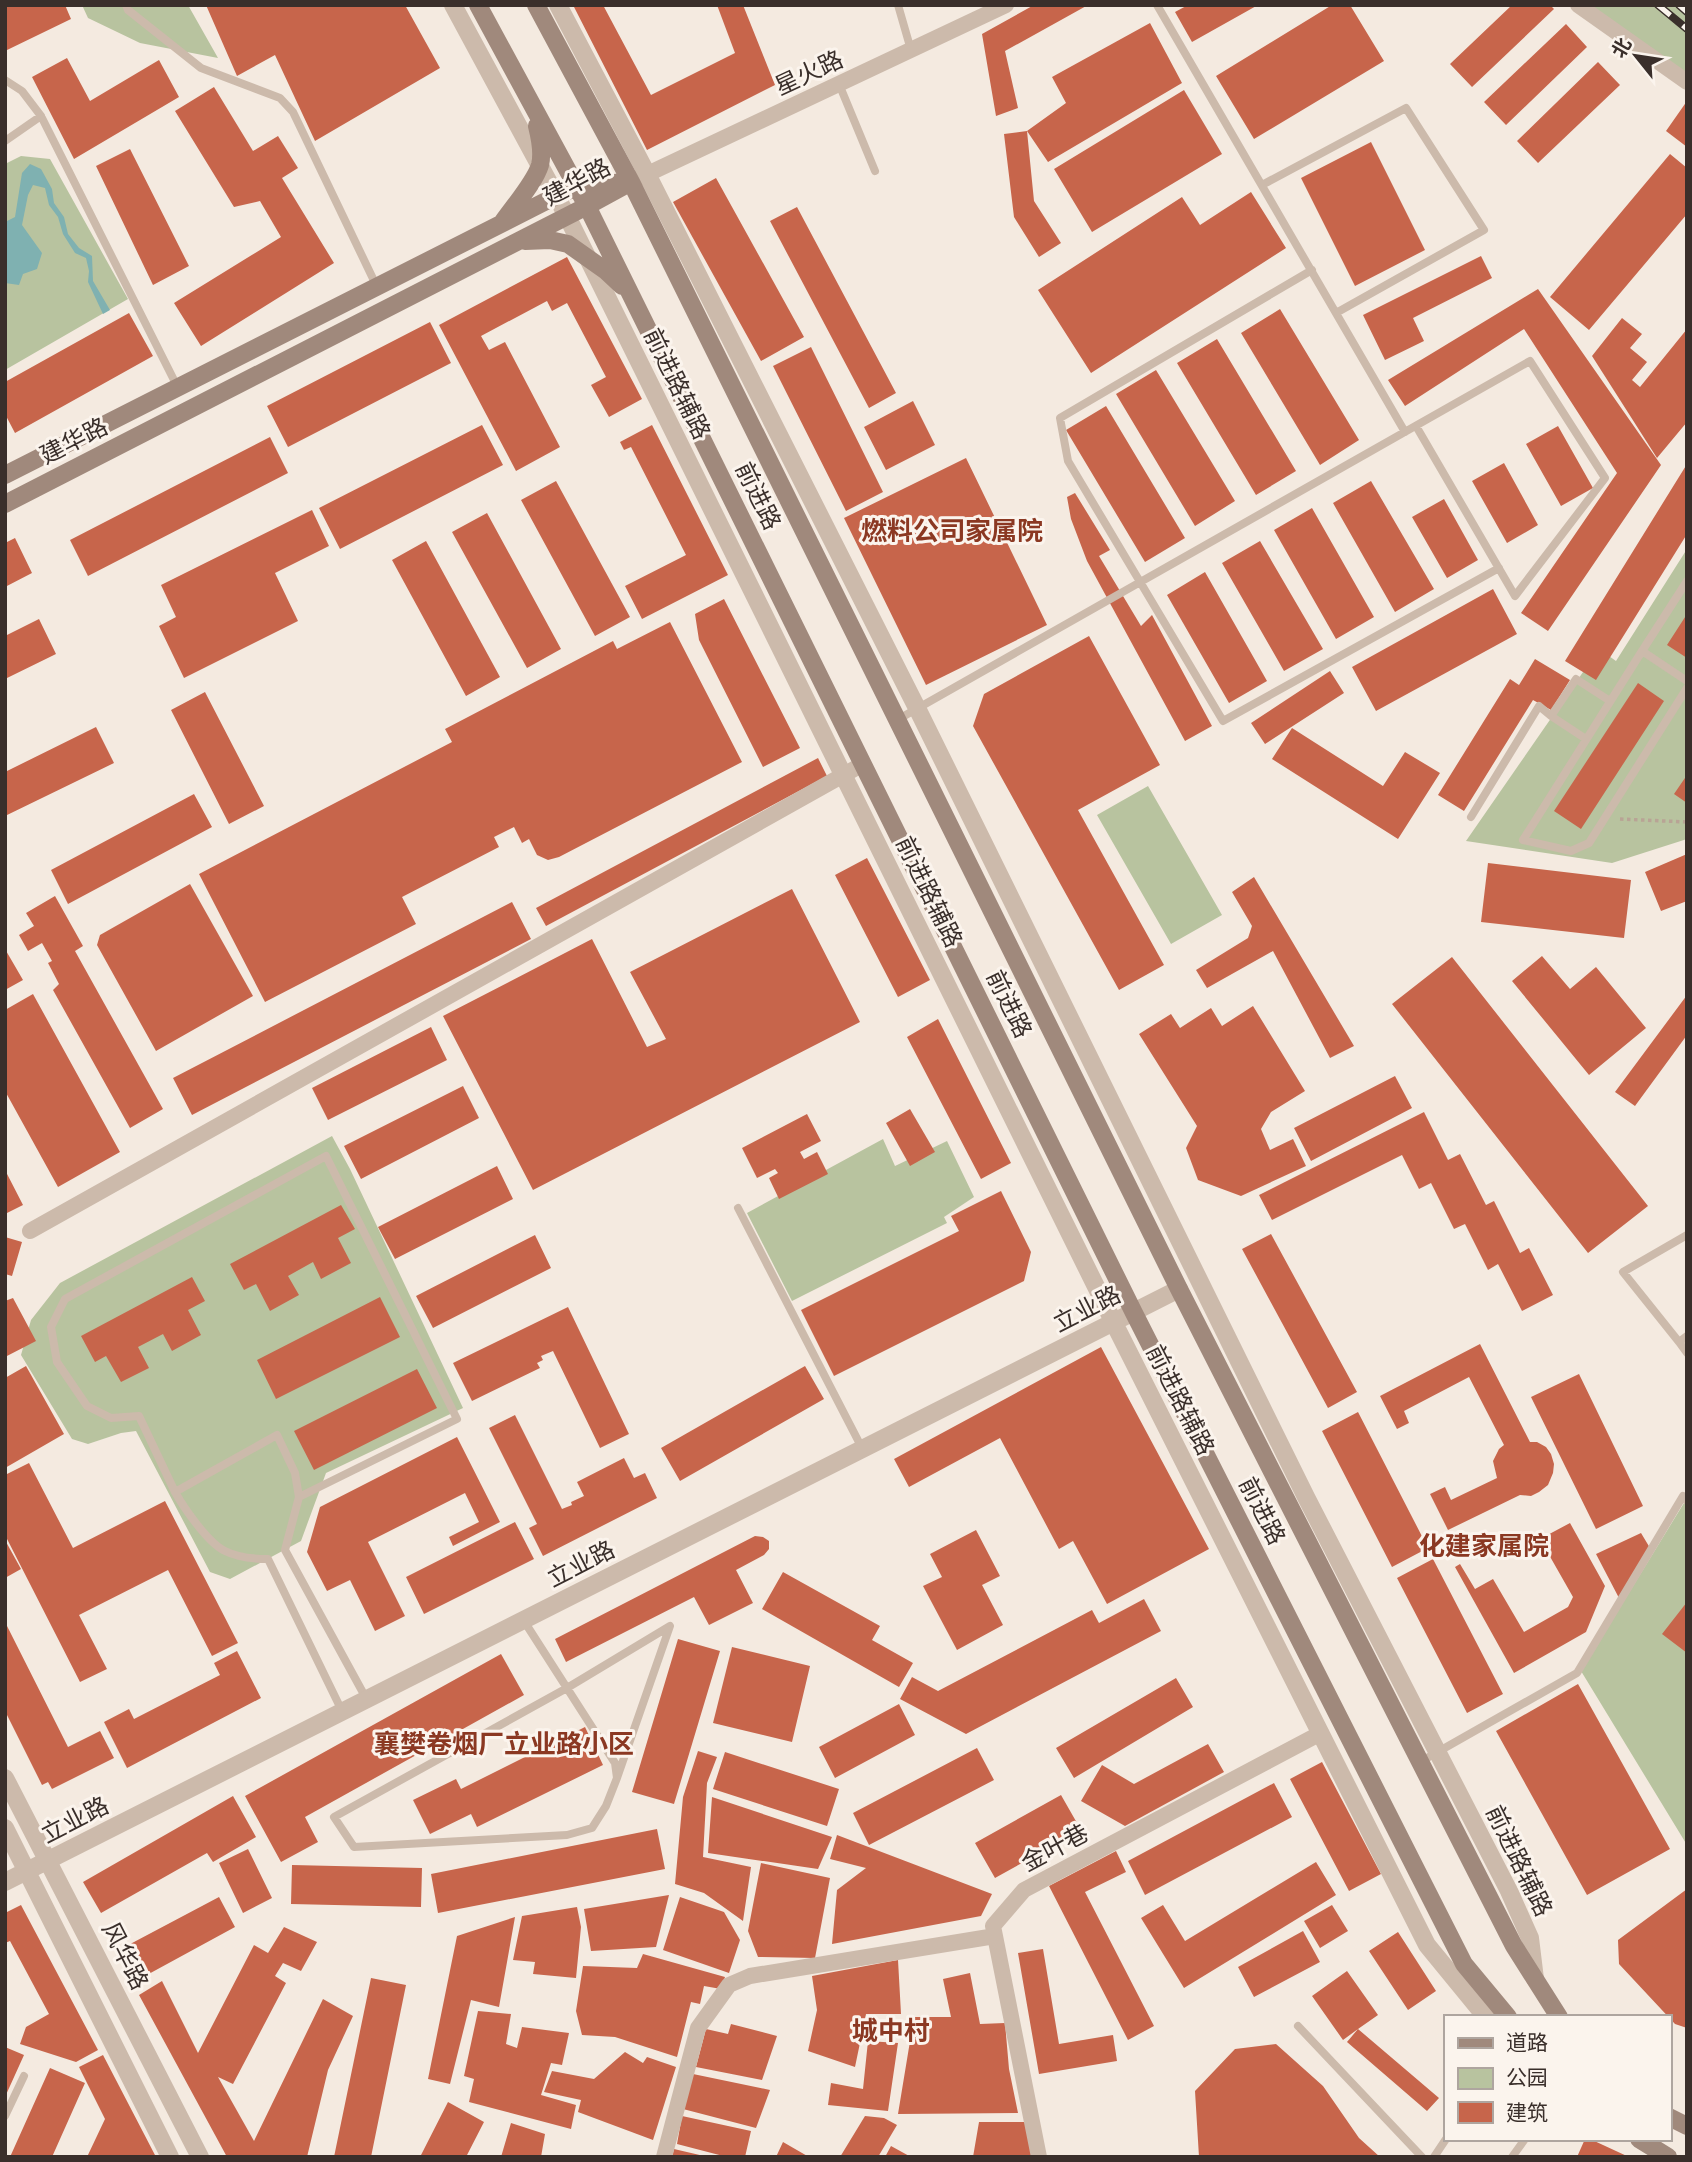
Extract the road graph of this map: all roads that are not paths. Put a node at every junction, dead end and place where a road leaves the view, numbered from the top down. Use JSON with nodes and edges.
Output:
{"nodes":[{"id":1,"x":126,"y":5,"type":"edge"},
{"id":2,"x":453,"y":5,"type":"edge"},
{"id":3,"x":478,"y":5,"type":"edge"},
{"id":4,"x":536,"y":5,"type":"edge"},
{"id":5,"x":558,"y":5,"type":"edge"},
{"id":6,"x":898,"y":5,"type":"edge"},
{"id":7,"x":1006,"y":5,"type":"edge"},
{"id":8,"x":1157,"y":5,"type":"edge"},
{"id":9,"x":1578,"y":5,"type":"edge"},
{"id":10,"x":911,"y":50,"type":"junction"},
{"id":11,"x":5,"y":80,"type":"edge"},
{"id":12,"x":1687,"y":82,"type":"edge"},
{"id":13,"x":839,"y":84,"type":"junction"},
{"id":14,"x":532,"y":105,"type":"junction"},
{"id":15,"x":41,"y":116,"type":"junction"},
{"id":16,"x":5,"y":141,"type":"edge"},
{"id":17,"x":540,"y":166,"type":"junction"},
{"id":18,"x":875,"y":171,"type":"dead end"},
{"id":19,"x":639,"y":178,"type":"junction"},
{"id":20,"x":1262,"y":185,"type":"junction"},
{"id":21,"x":577,"y":187,"type":"junction"},
{"id":22,"x":556,"y":196,"type":"junction"},
{"id":23,"x":587,"y":206,"type":"junction"},
{"id":24,"x":567,"y":216,"type":"junction"},
{"id":25,"x":501,"y":224,"type":"junction"},
{"id":26,"x":518,"y":241,"type":"junction"},
{"id":27,"x":588,"y":259,"type":"junction"},
{"id":28,"x":1311,"y":271,"type":"junction"},
{"id":29,"x":377,"y":287,"type":"junction"},
{"id":30,"x":631,"y":296,"type":"junction"},
{"id":31,"x":1336,"y":313,"type":"junction"},
{"id":32,"x":178,"y":387,"type":"junction"},
{"id":33,"x":1416,"y":426,"type":"junction"},
{"id":34,"x":1405,"y":432,"type":"junction"},
{"id":35,"x":5,"y":475,"type":"edge"},
{"id":36,"x":5,"y":504,"type":"edge"},
{"id":37,"x":1499,"y":568,"type":"junction"},
{"id":38,"x":1687,"y":581,"type":"edge"},
{"id":39,"x":1140,"y":582,"type":"junction"},
{"id":40,"x":1642,"y":652,"type":"junction"},
{"id":41,"x":1687,"y":681,"type":"edge"},
{"id":42,"x":1687,"y":688,"type":"edge"},
{"id":43,"x":1610,"y":701,"type":"junction"},
{"id":44,"x":918,"y":708,"type":"junction"},
{"id":45,"x":1551,"y":716,"type":"junction"},
{"id":46,"x":897,"y":720,"type":"junction"},
{"id":47,"x":1586,"y":739,"type":"junction"},
{"id":48,"x":863,"y":764,"type":"junction"},
{"id":49,"x":844,"y":775,"type":"junction"},
{"id":50,"x":1471,"y":817,"type":"dead end"},
{"id":51,"x":738,"y":1208,"type":"dead end"},
{"id":52,"x":30,"y":1231,"type":"dead end"},
{"id":53,"x":1687,"y":1235,"type":"edge"},
{"id":54,"x":1179,"y":1289,"type":"junction"},
{"id":55,"x":1134,"y":1313,"type":"junction"},
{"id":56,"x":1114,"y":1323,"type":"junction"},
{"id":57,"x":1687,"y":1336,"type":"edge"},
{"id":58,"x":1679,"y":1342,"type":"junction"},
{"id":59,"x":1687,"y":1353,"type":"edge"},
{"id":60,"x":863,"y":1450,"type":"junction"},
{"id":61,"x":175,"y":1492,"type":"junction"},
{"id":62,"x":299,"y":1497,"type":"junction"},
{"id":63,"x":1687,"y":1501,"type":"edge"},
{"id":64,"x":524,"y":1621,"type":"junction"},
{"id":65,"x":566,"y":1688,"type":"junction"},
{"id":66,"x":367,"y":1700,"type":"junction"},
{"id":67,"x":342,"y":1712,"type":"junction"},
{"id":68,"x":1321,"y":1733,"type":"junction"},
{"id":69,"x":1438,"y":1752,"type":"junction"},
{"id":70,"x":1420,"y":1762,"type":"junction"},
{"id":71,"x":5,"y":1778,"type":"edge"},
{"id":72,"x":617,"y":1778,"type":"junction"},
{"id":73,"x":5,"y":1828,"type":"edge"},
{"id":74,"x":49,"y":1860,"type":"junction"},
{"id":75,"x":27,"y":1871,"type":"junction"},
{"id":76,"x":5,"y":1882,"type":"edge"},
{"id":77,"x":995,"y":1936,"type":"junction"},
{"id":78,"x":1535,"y":1979,"type":"junction"},
{"id":79,"x":1484,"y":2015,"type":"edge"},
{"id":80,"x":1506,"y":2015,"type":"edge"},
{"id":81,"x":1558,"y":2015,"type":"edge"},
{"id":82,"x":1298,"y":2026,"type":"dead end"},
{"id":83,"x":24,"y":2076,"type":"dead end"},
{"id":84,"x":5,"y":2116,"type":"edge"},
{"id":85,"x":1671,"y":2118,"type":"edge"},
{"id":86,"x":1687,"y":2126,"type":"edge"},
{"id":87,"x":1445,"y":2141,"type":"edge"},
{"id":88,"x":1524,"y":2141,"type":"edge"},
{"id":89,"x":1642,"y":2141,"type":"edge"},
{"id":90,"x":170,"y":2157,"type":"edge"},
{"id":91,"x":200,"y":2157,"type":"edge"},
{"id":92,"x":664,"y":2157,"type":"edge"},
{"id":93,"x":1039,"y":2157,"type":"edge"},
{"id":94,"x":1422,"y":2157,"type":"edge"},
{"id":95,"x":1434,"y":2157,"type":"edge"},
{"id":96,"x":1512,"y":2157,"type":"edge"},
{"id":97,"x":1668,"y":2157,"type":"edge"}],
"edges":[{"from":1,"to":29,"type":"lane"},
{"from":2,"to":17,"type":"street","name":"前进路辅路"},
{"from":3,"to":14,"type":"main road","name":"前进路"},
{"from":4,"to":19,"type":"main road","name":"前进路"},
{"from":5,"to":19,"type":"street","name":"前进路辅路"},
{"from":6,"to":10,"type":"lane"},
{"from":7,"to":10,"type":"street","name":"星火路"},
{"from":8,"to":20,"type":"lane"},
{"from":9,"to":12,"type":"street"},
{"from":10,"to":13,"type":"street","name":"星火路"},
{"from":11,"to":15,"type":"lane"},
{"from":13,"to":18,"type":"lane"},
{"from":13,"to":19,"type":"street","name":"星火路"},
{"from":14,"to":17,"type":"main road"},
{"from":14,"to":21,"type":"main road","name":"前进路"},
{"from":15,"to":16,"type":"lane"},
{"from":15,"to":32,"type":"lane"},
{"from":17,"to":22,"type":"street","name":"前进路辅路"},
{"from":17,"to":25,"type":"main road"},
{"from":19,"to":21,"type":"main road","name":"建华路"},
{"from":19,"to":23,"type":"main road","name":"建华路"},
{"from":19,"to":44,"type":"street","name":"前进路辅路"},
{"from":19,"to":46,"type":"main road","name":"前进路"},
{"from":20,"to":28,"type":"lane"},
{"from":20,"to":31,"type":"lane"},
{"from":21,"to":22,"type":"main road","name":"建华路"},
{"from":21,"to":23,"type":"main road","name":"前进路"},
{"from":22,"to":24,"type":"street","name":"前进路辅路"},
{"from":22,"to":25,"type":"main road","name":"建华路"},
{"from":23,"to":24,"type":"main road","name":"建华路"},
{"from":23,"to":30,"type":"main road","name":"前进路"},
{"from":24,"to":26,"type":"main road","name":"建华路"},
{"from":24,"to":27,"type":"street","name":"前进路辅路"},
{"from":25,"to":29,"type":"main road","name":"建华路"},
{"from":26,"to":27,"type":"main road"},
{"from":26,"to":36,"type":"main road","name":"建华路"},
{"from":27,"to":30,"type":"main road"},
{"from":27,"to":49,"type":"street","name":"前进路辅路"},
{"from":28,"to":31,"type":"lane"},
{"from":28,"to":39,"type":"lane"},
{"from":29,"to":32,"type":"main road","name":"建华路"},
{"from":30,"to":48,"type":"main road","name":"前进路"},
{"from":31,"to":34,"type":"lane"},
{"from":32,"to":35,"type":"main road","name":"建华路"},
{"from":33,"to":34,"type":"lane"},
{"from":33,"to":37,"type":"lane"},
{"from":33,"to":37,"type":"lane"},
{"from":34,"to":39,"type":"lane"},
{"from":37,"to":39,"type":"lane"},
{"from":38,"to":40,"type":"lane"},
{"from":39,"to":44,"type":"lane"},
{"from":40,"to":41,"type":"lane"},
{"from":40,"to":43,"type":"lane"},
{"from":42,"to":47,"type":"lane"},
{"from":43,"to":45,"type":"lane"},
{"from":43,"to":47,"type":"lane"},
{"from":44,"to":46,"type":"lane"},
{"from":44,"to":69,"type":"street","name":"前进路辅路"},
{"from":45,"to":47,"type":"lane"},
{"from":45,"to":50,"type":"lane"},
{"from":46,"to":54,"type":"main road","name":"前进路"},
{"from":48,"to":49,"type":"street"},
{"from":48,"to":55,"type":"main road","name":"前进路"},
{"from":49,"to":52,"type":"street"},
{"from":49,"to":56,"type":"street","name":"前进路辅路"},
{"from":51,"to":60,"type":"lane"},
{"from":53,"to":58,"type":"lane"},
{"from":54,"to":55,"type":"street","name":"立业路"},
{"from":54,"to":70,"type":"main road","name":"前进路"},
{"from":55,"to":56,"type":"street","name":"立业路"},
{"from":55,"to":80,"type":"main road","name":"前进路"},
{"from":56,"to":60,"type":"street","name":"立业路"},
{"from":56,"to":68,"type":"street","name":"前进路辅路"},
{"from":57,"to":58,"type":"lane"},
{"from":58,"to":59,"type":"lane"},
{"from":60,"to":64,"type":"street","name":"立业路"},
{"from":61,"to":62,"type":"lane"},
{"from":61,"to":62,"type":"lane"},
{"from":61,"to":67,"type":"lane"},
{"from":62,"to":66,"type":"lane"},
{"from":63,"to":69,"type":"lane"},
{"from":64,"to":65,"type":"lane"},
{"from":64,"to":66,"type":"street","name":"立业路"},
{"from":65,"to":72,"type":"lane"},
{"from":65,"to":72,"type":"lane"},
{"from":65,"to":72,"type":"lane"},
{"from":66,"to":67,"type":"street","name":"立业路"},
{"from":67,"to":74,"type":"street","name":"立业路"},
{"from":68,"to":77,"type":"street","name":"金叶巷"},
{"from":68,"to":79,"type":"street","name":"前进路辅路"},
{"from":69,"to":70,"type":"lane"},
{"from":69,"to":78,"type":"street","name":"前进路辅路"},
{"from":70,"to":78,"type":"main road","name":"前进路"},
{"from":71,"to":74,"type":"street","name":"风华路"},
{"from":73,"to":75,"type":"street","name":"风华路"},
{"from":74,"to":75,"type":"street","name":"立业路"},
{"from":74,"to":91,"type":"street","name":"风华路"},
{"from":75,"to":76,"type":"street","name":"立业路"},
{"from":75,"to":90,"type":"street","name":"风华路"},
{"from":77,"to":92,"type":"street"},
{"from":77,"to":93,"type":"street"},
{"from":78,"to":81,"type":"main road","name":"前进路"},
{"from":82,"to":94,"type":"lane"},
{"from":83,"to":84,"type":"lane"},
{"from":85,"to":86,"type":"main road"},
{"from":87,"to":95,"type":"lane"},
{"from":88,"to":96,"type":"lane"},
{"from":89,"to":97,"type":"main road"}]}
